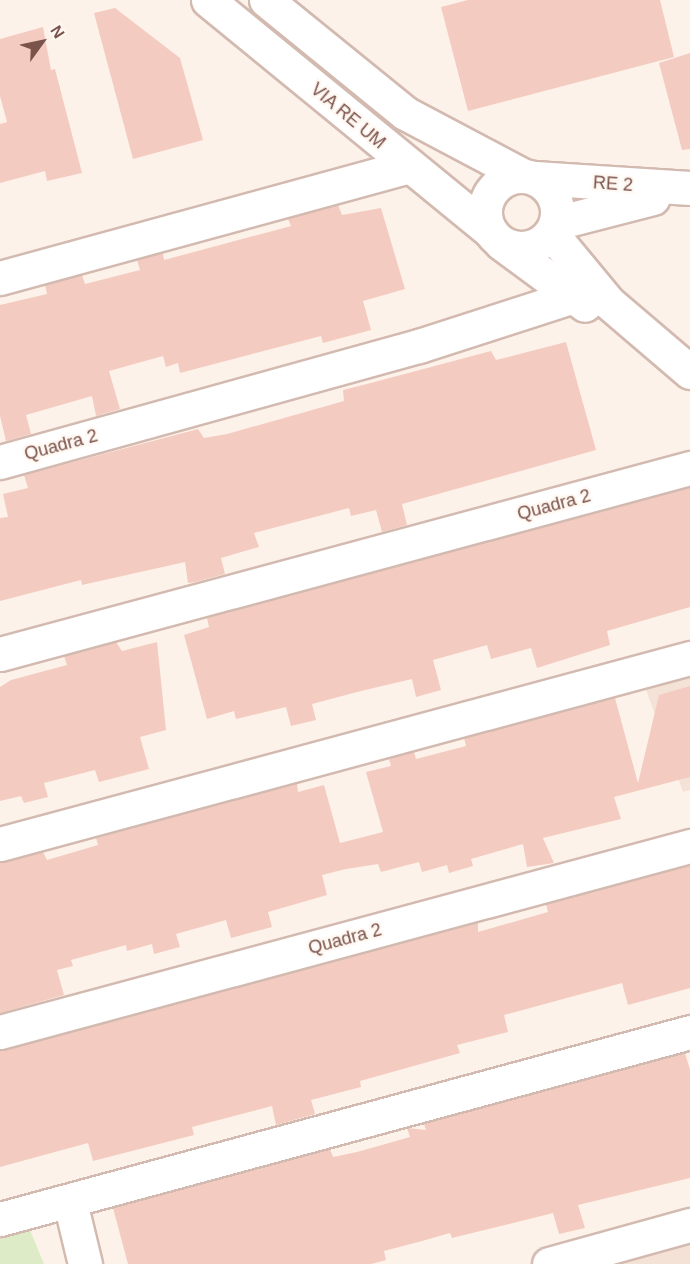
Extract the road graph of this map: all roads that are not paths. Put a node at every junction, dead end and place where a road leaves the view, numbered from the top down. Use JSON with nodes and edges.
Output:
{"nodes":[{"id":1,"x":208,"y":0,"type":"edge"},
{"id":2,"x":266,"y":0,"type":"edge"},
{"id":3,"x":409,"y":166,"type":"junction"},
{"id":4,"x":529,"y":176,"type":"junction"},
{"id":5,"x":690,"y":189,"type":"edge"},
{"id":6,"x":608,"y":207,"type":"junction"},
{"id":7,"x":554,"y":228,"type":"junction"},
{"id":8,"x":494,"y":236,"type":"junction"},
{"id":9,"x":0,"y":278,"type":"edge"},
{"id":10,"x":580,"y":287,"type":"junction"},
{"id":11,"x":690,"y":372,"type":"edge"},
{"id":12,"x":0,"y":462,"type":"edge"},
{"id":13,"x":690,"y":468,"type":"edge"},
{"id":14,"x":0,"y":654,"type":"edge"},
{"id":15,"x":690,"y":658,"type":"edge"},
{"id":16,"x":0,"y":844,"type":"edge"},
{"id":17,"x":690,"y":846,"type":"edge"},
{"id":18,"x":0,"y":1032,"type":"edge"},
{"id":19,"x":690,"y":1032,"type":"edge"},
{"id":20,"x":70,"y":1202,"type":"junction"},
{"id":21,"x":0,"y":1218,"type":"edge"},
{"id":22,"x":690,"y":1225,"type":"edge"},
{"id":23,"x":85,"y":1264,"type":"edge"},
{"id":24,"x":549,"y":1264,"type":"edge"}],
"edges":[{"from":1,"to":3,"type":"street","name":"VIA RE UM"},
{"from":2,"to":4,"type":"street","name":"VIA RE UM"},
{"from":3,"to":8,"type":"street","name":"VIA RE UM"},
{"from":3,"to":9,"type":"street"},
{"from":4,"to":5,"type":"street","name":"RE 2"},
{"from":4,"to":7,"type":"street"},
{"from":4,"to":8,"type":"street"},
{"from":5,"to":6,"type":"street","name":"RE 2"},
{"from":6,"to":7,"type":"street","name":"RE 2"},
{"from":6,"to":10,"type":"street"},
{"from":7,"to":8,"type":"street","name":"RE 2"},
{"from":7,"to":10,"type":"street","name":"VIA RE UM"},
{"from":8,"to":10,"type":"street","name":"VIA RE UM"},
{"from":10,"to":11,"type":"street","name":"VIA RE UM"},
{"from":10,"to":12,"type":"street","name":"Quadra 2"},
{"from":13,"to":14,"type":"street","name":"Quadra 2"},
{"from":15,"to":16,"type":"street"},
{"from":17,"to":18,"type":"street","name":"Quadra 2"},
{"from":19,"to":20,"type":"street"},
{"from":20,"to":21,"type":"street"},
{"from":20,"to":23,"type":"street"},
{"from":22,"to":24,"type":"street"}]}
